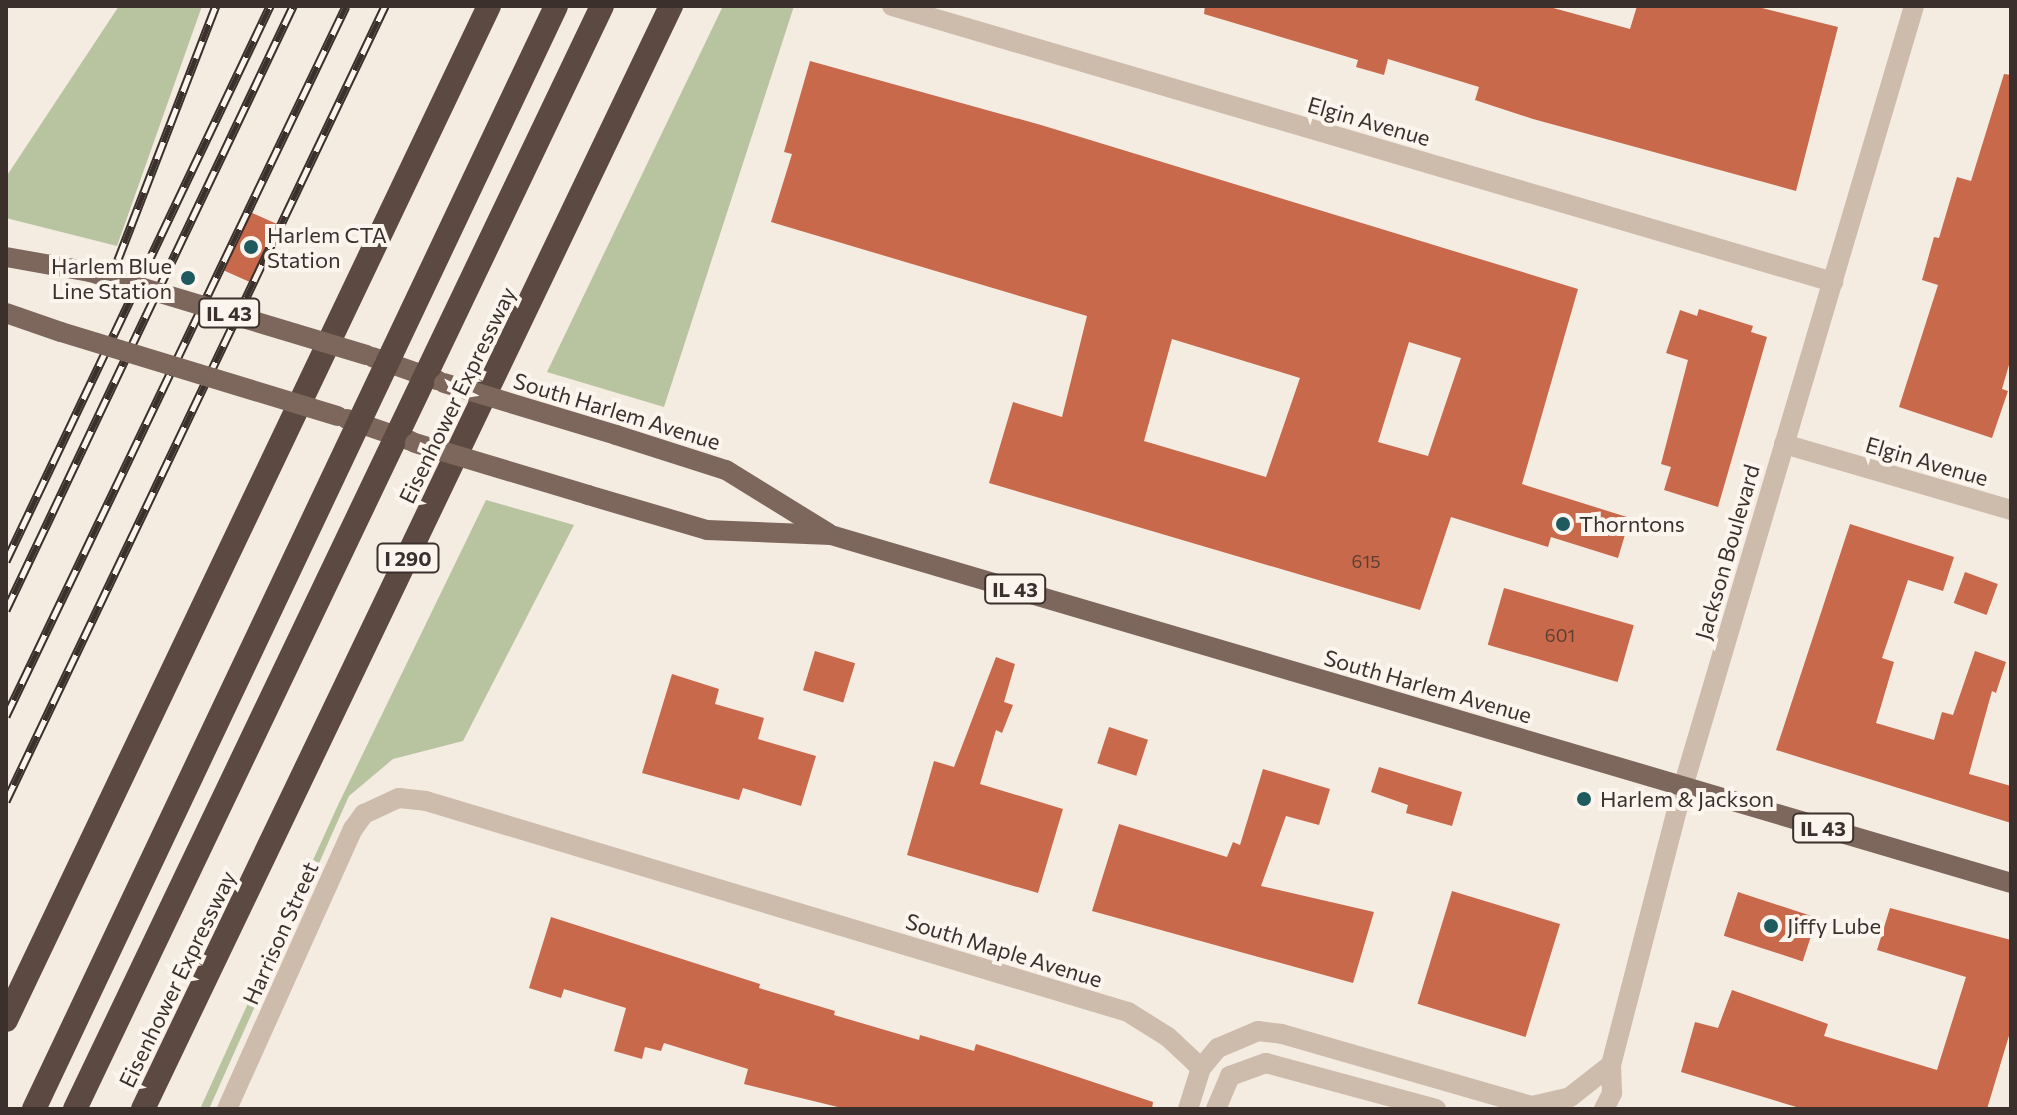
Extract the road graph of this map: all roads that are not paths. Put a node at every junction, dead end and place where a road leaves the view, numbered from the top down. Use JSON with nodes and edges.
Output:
{"nodes":[{"id":1,"x":489,"y":6,"type":"edge"},
{"id":2,"x":556,"y":6,"type":"edge"},
{"id":3,"x":602,"y":6,"type":"edge"},
{"id":4,"x":671,"y":6,"type":"edge"},
{"id":5,"x":892,"y":6,"type":"edge"},
{"id":6,"x":1914,"y":6,"type":"edge"},
{"id":7,"x":6,"y":257,"type":"edge"},
{"id":8,"x":1833,"y":282,"type":"junction"},
{"id":9,"x":6,"y":313,"type":"edge"},
{"id":10,"x":376,"y":358,"type":"junction"},
{"id":11,"x":436,"y":380,"type":"junction"},
{"id":12,"x":348,"y":419,"type":"junction"},
{"id":13,"x":407,"y":440,"type":"junction"},
{"id":14,"x":1784,"y":444,"type":"junction"},
{"id":15,"x":2011,"y":510,"type":"edge"},
{"id":16,"x":831,"y":535,"type":"junction"},
{"id":17,"x":1683,"y":787,"type":"junction"},
{"id":18,"x":399,"y":798,"type":"joint"},
{"id":19,"x":2011,"y":883,"type":"edge"},
{"id":20,"x":6,"y":1020,"type":"edge"},
{"id":21,"x":1611,"y":1065,"type":"junction"},
{"id":22,"x":1201,"y":1068,"type":"junction"},
{"id":23,"x":1610,"y":1106,"type":"edge"},
{"id":24,"x":34,"y":1109,"type":"edge"},
{"id":25,"x":75,"y":1109,"type":"edge"},
{"id":26,"x":143,"y":1109,"type":"edge"},
{"id":27,"x":227,"y":1109,"type":"edge"},
{"id":28,"x":1188,"y":1109,"type":"edge"},
{"id":29,"x":1216,"y":1109,"type":"edge"},
{"id":30,"x":1436,"y":1109,"type":"edge"}],
"edges":[{"from":1,"to":20,"type":"highway"},
{"from":2,"to":10,"type":"highway"},
{"from":3,"to":11,"type":"highway"},
{"from":4,"to":26,"type":"highway","name":"Eisenhower Expressway","number":"I 290"},
{"from":5,"to":8,"type":"street","name":"Elgin Avenue"},
{"from":6,"to":8,"type":"street","name":"Jackson Boulevard"},
{"from":7,"to":10,"type":"main road","name":"South Harlem Avenue","number":"IL 43","bridge":true},
{"from":8,"to":14,"type":"street","name":"Jackson Boulevard"},
{"from":9,"to":12,"type":"main road","name":"South Harlem Avenue","number":"IL 43","bridge":true},
{"from":10,"to":11,"type":"main road","name":"South Harlem Avenue","number":"IL 43"},
{"from":10,"to":12,"type":"highway"},
{"from":11,"to":13,"type":"highway"},
{"from":11,"to":16,"type":"main road","name":"South Harlem Avenue","number":"IL 43","bridge":true},
{"from":12,"to":13,"type":"main road","name":"South Harlem Avenue","number":"IL 43"},
{"from":12,"to":24,"type":"highway"},
{"from":13,"to":16,"type":"main road","name":"South Harlem Avenue","number":"IL 43","bridge":true},
{"from":13,"to":25,"type":"highway"},
{"from":14,"to":15,"type":"street","name":"Elgin Avenue"},
{"from":14,"to":17,"type":"street","name":"Jackson Boulevard"},
{"from":16,"to":17,"type":"main road","name":"South Harlem Avenue","number":"IL 43"},
{"from":17,"to":19,"type":"main road","name":"South Harlem Avenue","number":"IL 43"},
{"from":17,"to":21,"type":"street","name":"Jackson Boulevard"},
{"from":18,"to":22,"type":"street","name":"South Maple Avenue"},
{"from":18,"to":27,"type":"street","name":"Harrison Street"},
{"from":21,"to":22,"type":"street"},
{"from":21,"to":23,"type":"street"},
{"from":22,"to":28,"type":"street"},
{"from":29,"to":30,"type":"street"}]}
